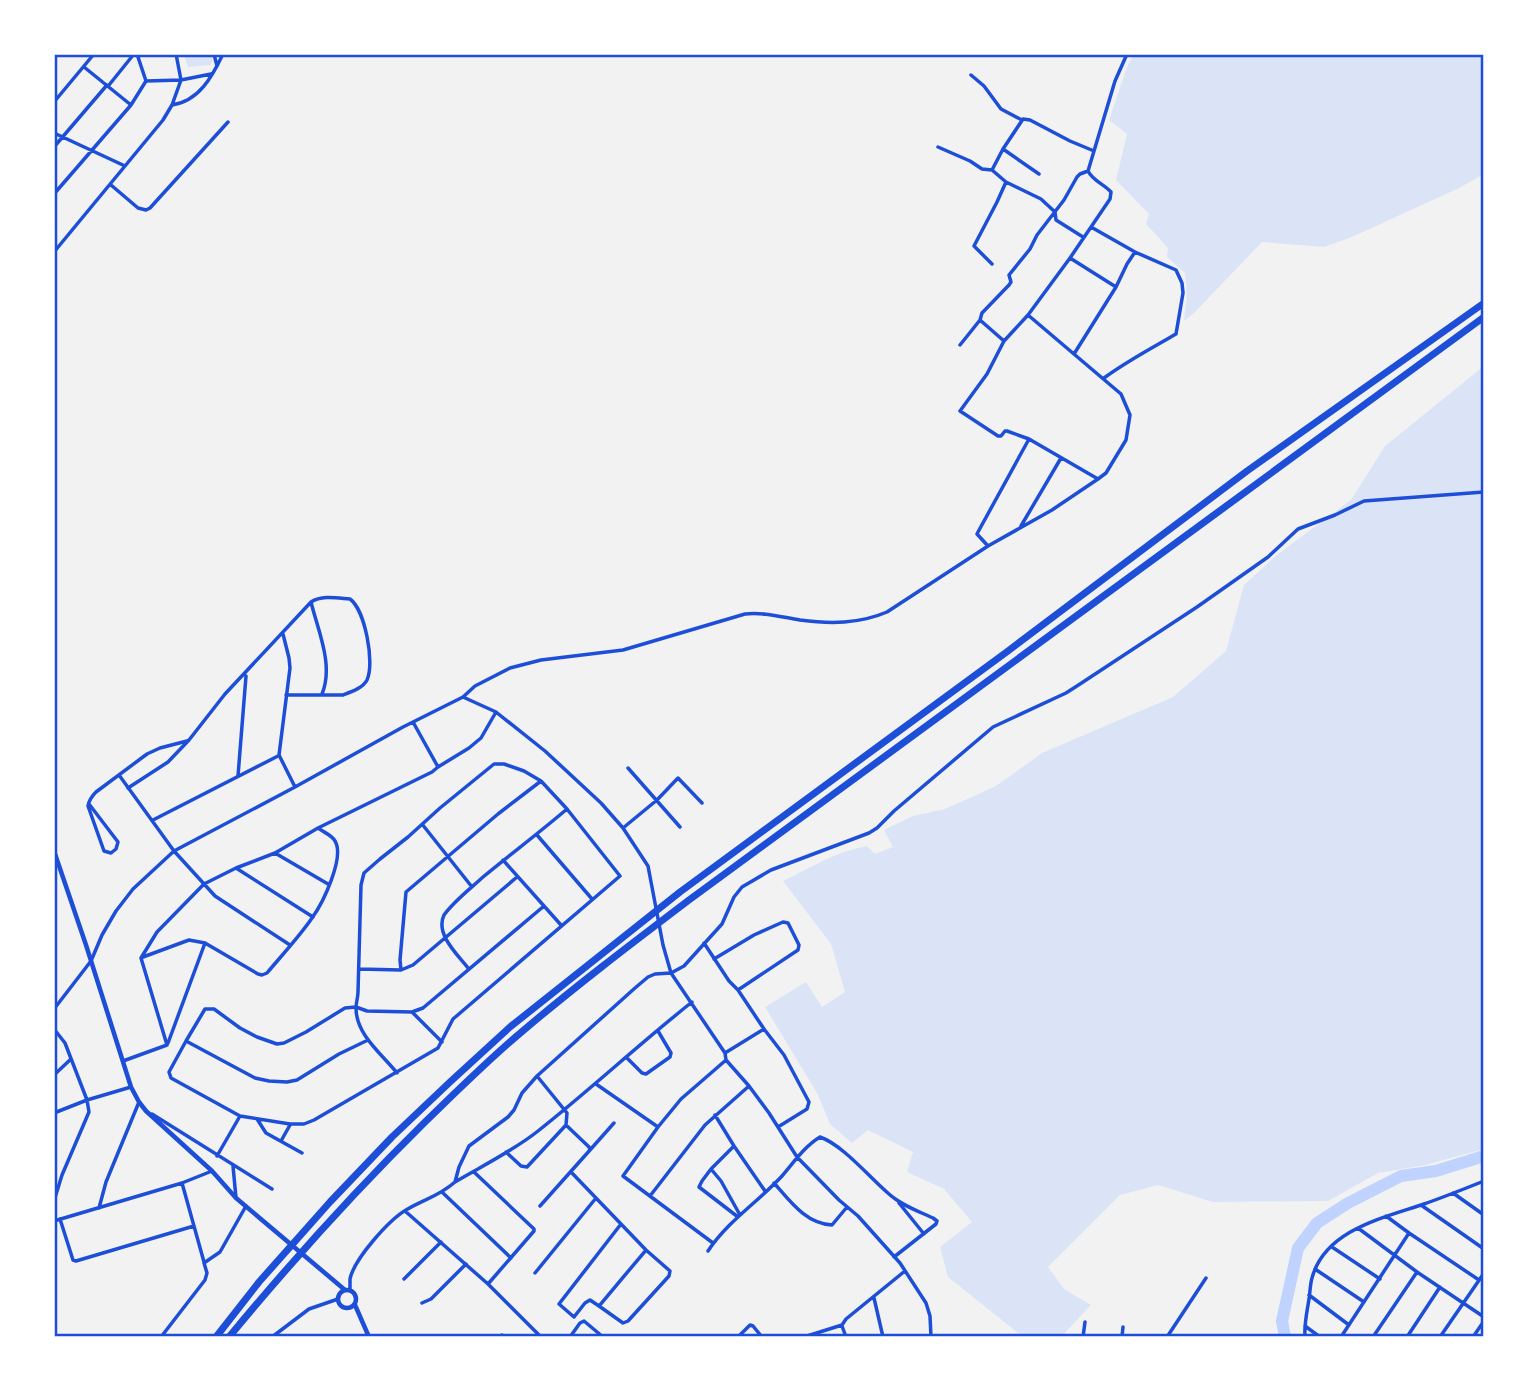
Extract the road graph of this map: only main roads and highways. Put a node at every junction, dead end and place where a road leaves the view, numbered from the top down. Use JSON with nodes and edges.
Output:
{"nodes":[{"id":1,"x":1484,"y":303,"type":"edge"},
{"id":2,"x":1484,"y":317,"type":"edge"},
{"id":3,"x":216,"y":1337,"type":"edge"},
{"id":4,"x":229,"y":1337,"type":"edge"}],
"edges":[{"from":1,"to":3,"type":"highway"},
{"from":2,"to":4,"type":"highway"}]}
